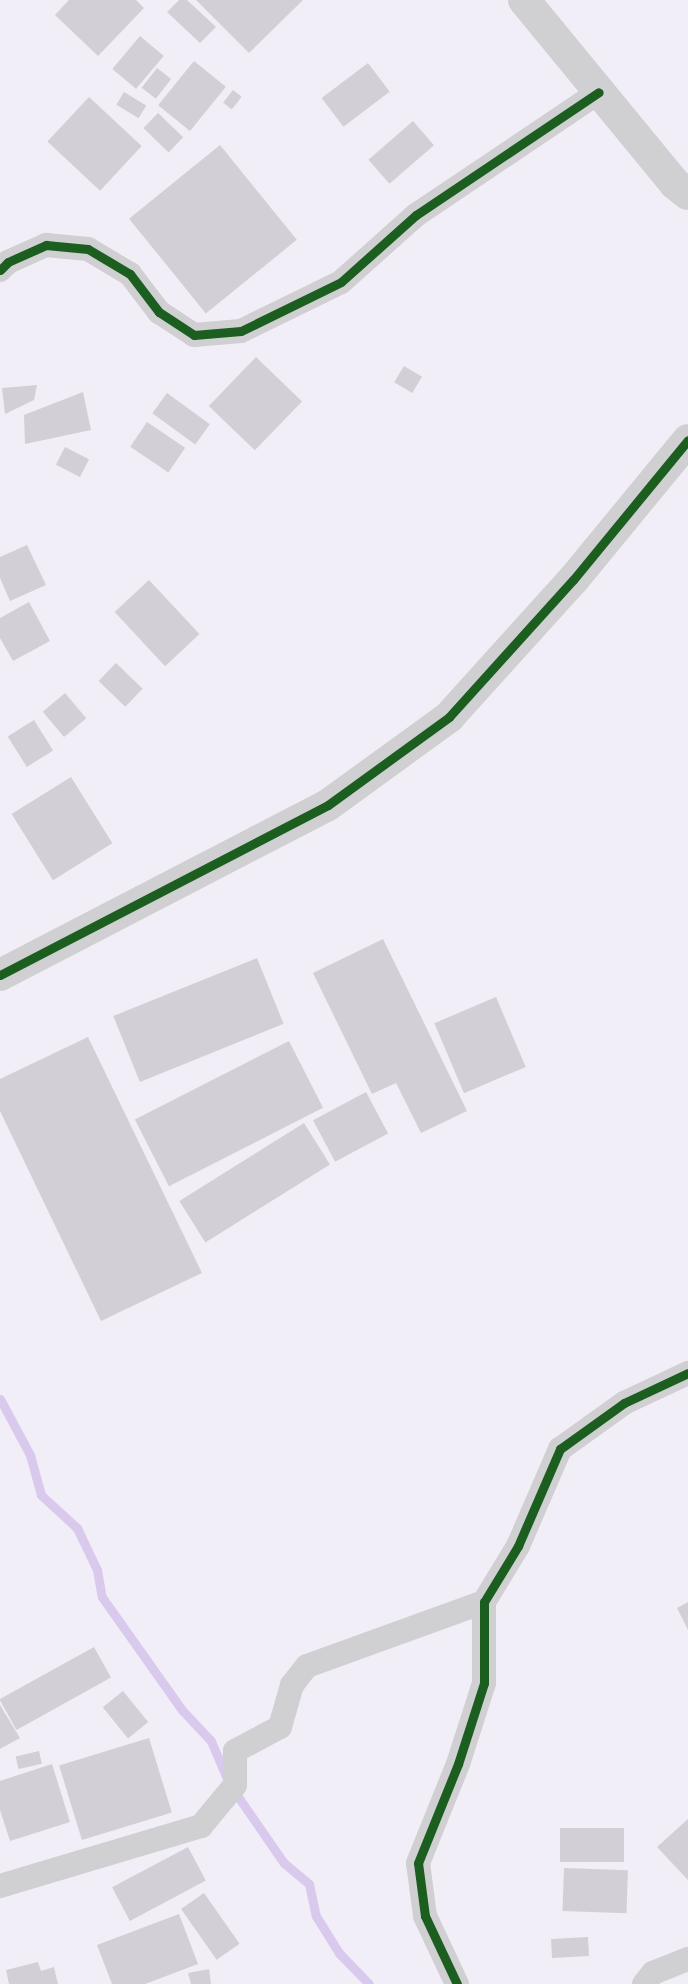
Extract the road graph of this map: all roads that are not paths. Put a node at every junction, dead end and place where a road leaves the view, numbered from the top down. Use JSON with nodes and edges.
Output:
{"nodes":[{"id":1,"x":524,"y":0,"type":"edge"},
{"id":2,"x":599,"y":92,"type":"junction"},
{"id":3,"x":688,"y":194,"type":"edge"},
{"id":4,"x":0,"y":270,"type":"edge"},
{"id":5,"x":688,"y":440,"type":"edge"},
{"id":6,"x":0,"y":975,"type":"edge"},
{"id":7,"x":688,"y":1373,"type":"edge"},
{"id":8,"x":483,"y":1602,"type":"junction"},
{"id":9,"x":0,"y":1886,"type":"edge"},
{"id":10,"x":688,"y":1959,"type":"edge"},
{"id":11,"x":457,"y":1984,"type":"edge"},
{"id":12,"x":644,"y":1984,"type":"edge"}],
"edges":[{"from":1,"to":2,"type":"street"},
{"from":2,"to":3,"type":"street"},
{"from":2,"to":4,"type":"street"},
{"from":5,"to":6,"type":"street"},
{"from":7,"to":8,"type":"street"},
{"from":8,"to":9,"type":"street"},
{"from":8,"to":11,"type":"street"},
{"from":10,"to":12,"type":"street"}]}
